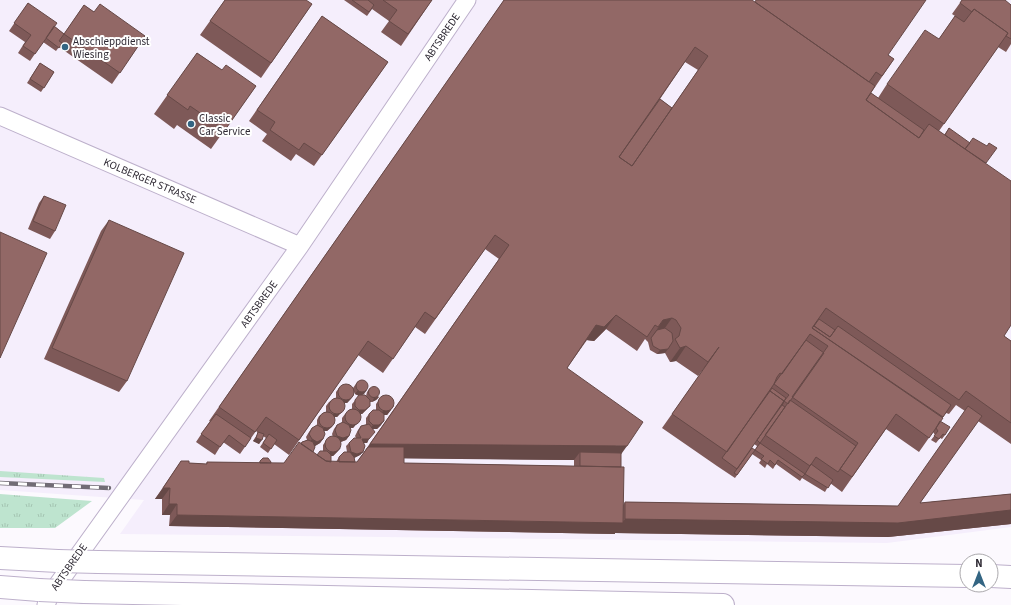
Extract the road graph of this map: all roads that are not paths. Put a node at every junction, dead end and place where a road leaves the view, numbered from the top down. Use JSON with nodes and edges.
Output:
{"nodes":[{"id":1,"x":468,"y":0,"type":"edge"},
{"id":2,"x":0,"y":116,"type":"edge"},
{"id":3,"x":300,"y":246,"type":"junction"},
{"id":4,"x":0,"y":558,"type":"edge"},
{"id":5,"x":959,"y":576,"type":"edge"},
{"id":6,"x":999,"y":576,"type":"edge"},
{"id":7,"x":1011,"y":577,"type":"edge"},
{"id":8,"x":0,"y":587,"type":"edge"},
{"id":9,"x":42,"y":597,"type":"edge"},
{"id":10,"x":722,"y":605,"type":"edge"}],
"edges":[{"from":1,"to":3,"type":"street","name":"ABTSBREDE"},
{"from":2,"to":3,"type":"street","name":"KOLBERGER STRASSE"},
{"from":3,"to":9,"type":"street","name":"ABTSBREDE"},
{"from":4,"to":5,"type":"highway","bridge":true},
{"from":6,"to":7,"type":"highway"},
{"from":8,"to":9,"type":"highway"},
{"from":9,"to":10,"type":"highway","bridge":true}]}
